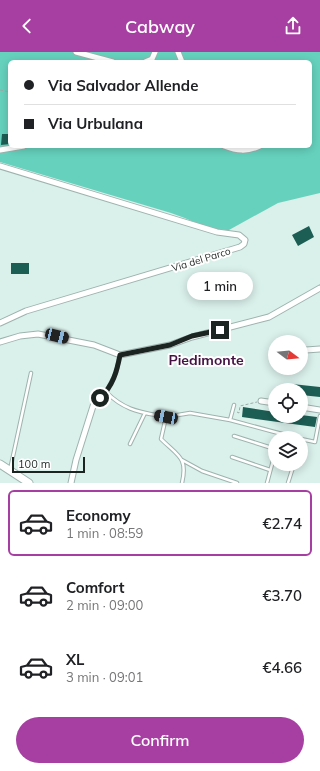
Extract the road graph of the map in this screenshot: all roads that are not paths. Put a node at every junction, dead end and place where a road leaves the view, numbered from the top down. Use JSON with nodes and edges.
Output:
{"nodes":[{"id":1,"x":76,"y":52,"type":"edge"},
{"id":2,"x":155,"y":52,"type":"edge"},
{"id":3,"x":106,"y":60,"type":"edge"},
{"id":4,"x":148,"y":60,"type":"edge"},
{"id":5,"x":12,"y":148,"type":"edge"},
{"id":6,"x":228,"y":148,"type":"edge"},
{"id":7,"x":256,"y":148,"type":"edge"},
{"id":8,"x":0,"y":150,"type":"edge"},
{"id":9,"x":0,"y":166,"type":"edge"},
{"id":10,"x":320,"y":288,"type":"edge"},
{"id":11,"x":0,"y":322,"type":"edge"},
{"id":12,"x":0,"y":342,"type":"edge"},
{"id":13,"x":320,"y":349,"type":"edge"},
{"id":14,"x":308,"y":350,"type":"edge"},
{"id":15,"x":120,"y":355,"type":"junction"},
{"id":16,"x":31,"y":373,"type":"dead end"},
{"id":17,"x":106,"y":392,"type":"junction"},
{"id":18,"x":261,"y":400,"type":"road end"},
{"id":19,"x":268,"y":402,"type":"edge"},
{"id":20,"x":234,"y":405,"type":"dead end"},
{"id":21,"x":308,"y":408,"type":"edge"},
{"id":22,"x":320,"y":410,"type":"edge"},
{"id":23,"x":146,"y":413,"type":"junction"},
{"id":24,"x":320,"y":416,"type":"edge"},
{"id":25,"x":166,"y":417,"type":"junction"},
{"id":26,"x":230,"y":420,"type":"junction"},
{"id":27,"x":271,"y":431,"type":"edge"},
{"id":28,"x":234,"y":436,"type":"dead end"},
{"id":29,"x":308,"y":440,"type":"edge"},
{"id":30,"x":130,"y":444,"type":"dead end"},
{"id":31,"x":268,"y":447,"type":"edge"},
{"id":32,"x":232,"y":457,"type":"dead end"},
{"id":33,"x":182,"y":460,"type":"junction"},
{"id":34,"x":0,"y":464,"type":"edge"},
{"id":35,"x":268,"y":469,"type":"edge"},
{"id":36,"x":10,"y":470,"type":"junction"},
{"id":37,"x":270,"y":471,"type":"edge"},
{"id":38,"x":292,"y":471,"type":"edge"},
{"id":39,"x":28,"y":483,"type":"edge"},
{"id":40,"x":71,"y":483,"type":"edge"},
{"id":41,"x":182,"y":483,"type":"edge"},
{"id":42,"x":237,"y":483,"type":"edge"},
{"id":43,"x":266,"y":483,"type":"edge"},
{"id":44,"x":288,"y":483,"type":"edge"}],
"edges":[{"from":1,"to":3,"type":"street"},
{"from":2,"to":4,"type":"street"},
{"from":5,"to":8,"type":"street"},
{"from":6,"to":7,"type":"street"},
{"from":9,"to":11,"type":"street","name":"Via del Parco"},
{"from":10,"to":15,"type":"street"},
{"from":12,"to":15,"type":"street"},
{"from":13,"to":14,"type":"street"},
{"from":15,"to":17,"type":"lane"},
{"from":16,"to":36,"type":"lane"},
{"from":17,"to":23,"type":"lane"},
{"from":17,"to":40,"type":"street"},
{"from":18,"to":19,"type":"street"},
{"from":20,"to":26,"type":"lane"},
{"from":21,"to":22,"type":"street"},
{"from":23,"to":25,"type":"lane"},
{"from":23,"to":30,"type":"lane"},
{"from":24,"to":29,"type":"lane"},
{"from":25,"to":26,"type":"lane"},
{"from":25,"to":33,"type":"lane"},
{"from":26,"to":27,"type":"lane"},
{"from":28,"to":31,"type":"lane"},
{"from":32,"to":35,"type":"lane"},
{"from":33,"to":41,"type":"lane"},
{"from":33,"to":42,"type":"lane"},
{"from":34,"to":36,"type":"main road"},
{"from":36,"to":39,"type":"main road"},
{"from":37,"to":43,"type":"lane"},
{"from":38,"to":44,"type":"lane"}]}
